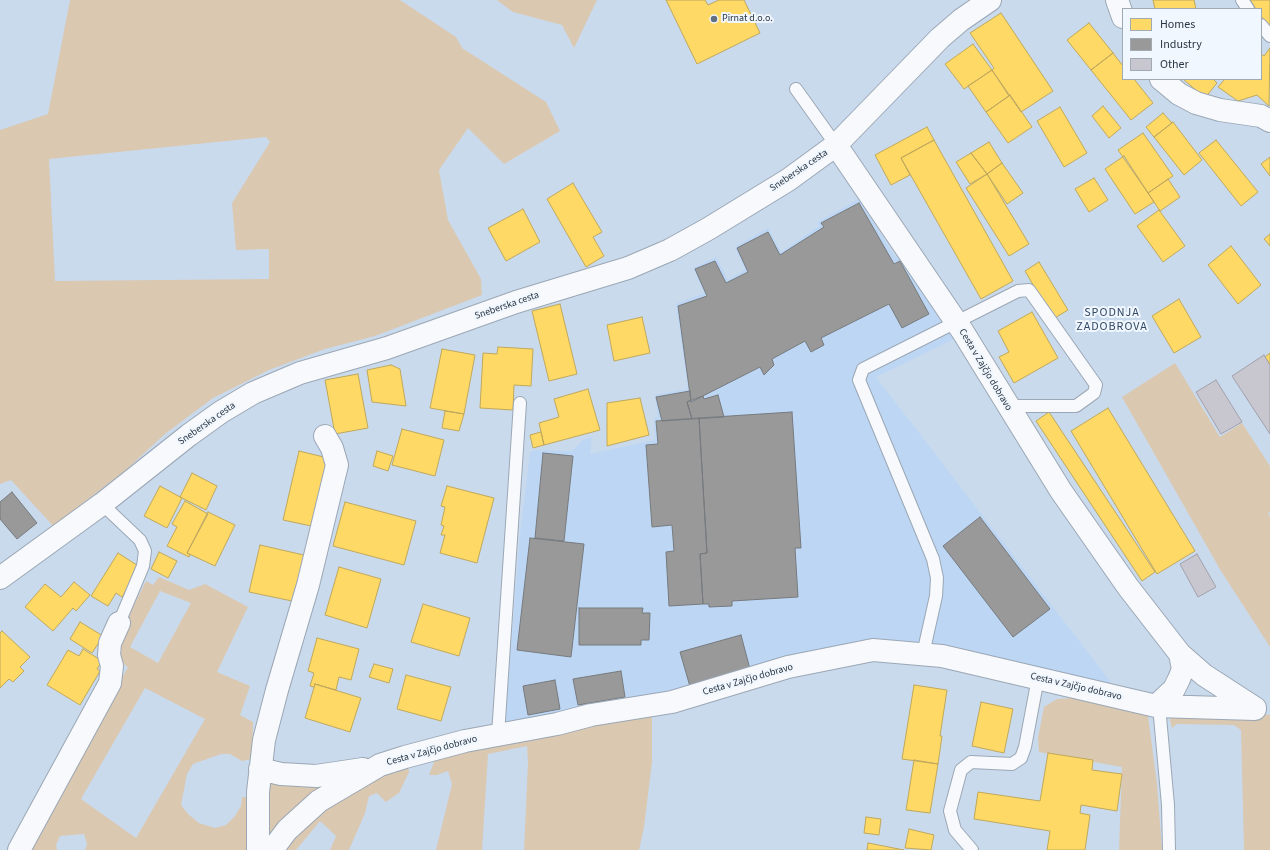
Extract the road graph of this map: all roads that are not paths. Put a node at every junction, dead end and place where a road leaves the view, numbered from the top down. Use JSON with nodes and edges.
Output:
{"nodes":[{"id":1,"x":990,"y":0,"type":"edge"},
{"id":2,"x":1118,"y":0,"type":"edge"},
{"id":3,"x":1122,"y":14,"type":"edge"},
{"id":4,"x":1262,"y":26,"type":"edge"},
{"id":5,"x":1270,"y":36,"type":"edge"},
{"id":6,"x":1162,"y":80,"type":"edge"},
{"id":7,"x":796,"y":89,"type":"dead end"},
{"id":8,"x":1270,"y":121,"type":"edge"},
{"id":9,"x":836,"y":145,"type":"junction"},
{"id":10,"x":957,"y":323,"type":"junction"},
{"id":11,"x":520,"y":403,"type":"dead end"},
{"id":12,"x":1007,"y":406,"type":"junction"},
{"id":13,"x":325,"y":436,"type":"dead end"},
{"id":14,"x":102,"y":504,"type":"junction"},
{"id":15,"x":0,"y":578,"type":"edge"},
{"id":16,"x":119,"y":623,"type":"joint"},
{"id":17,"x":923,"y":654,"type":"junction"},
{"id":18,"x":1180,"y":654,"type":"junction"},
{"id":19,"x":1038,"y":678,"type":"junction"},
{"id":20,"x":1158,"y":706,"type":"junction"},
{"id":21,"x":1262,"y":710,"type":"edge"},
{"id":22,"x":498,"y":735,"type":"junction"},
{"id":23,"x":380,"y":766,"type":"junction"},
{"id":24,"x":260,"y":768,"type":"junction"},
{"id":25,"x":19,"y":850,"type":"edge"},
{"id":26,"x":258,"y":850,"type":"edge"},
{"id":27,"x":272,"y":850,"type":"edge"},
{"id":28,"x":972,"y":850,"type":"edge"},
{"id":29,"x":1169,"y":850,"type":"edge"}],
"edges":[{"from":1,"to":9,"type":"street","name":"Sneberska cesta"},
{"from":2,"to":3,"type":"street"},
{"from":4,"to":5,"type":"lane"},
{"from":6,"to":8,"type":"street"},
{"from":7,"to":9,"type":"lane"},
{"from":9,"to":10,"type":"street","name":"Cesta v Zajčjo dobravo"},
{"from":9,"to":14,"type":"street","name":"Sneberska cesta"},
{"from":10,"to":12,"type":"street","name":"Cesta v Zajčjo dobravo"},
{"from":10,"to":12,"type":"lane"},
{"from":10,"to":17,"type":"lane"},
{"from":11,"to":22,"type":"lane"},
{"from":12,"to":18,"type":"street","name":"Cesta v Zajčjo dobravo"},
{"from":13,"to":24,"type":"street"},
{"from":14,"to":15,"type":"street","name":"Sneberska cesta"},
{"from":14,"to":16,"type":"lane"},
{"from":16,"to":25,"type":"street"},
{"from":17,"to":19,"type":"street","name":"Cesta v Zajčjo dobravo"},
{"from":17,"to":22,"type":"street","name":"Cesta v Zajčjo dobravo"},
{"from":18,"to":20,"type":"street"},
{"from":18,"to":21,"type":"street","name":"Cesta v Zajčjo dobravo"},
{"from":19,"to":20,"type":"street","name":"Cesta v Zajčjo dobravo"},
{"from":19,"to":28,"type":"lane"},
{"from":20,"to":21,"type":"street","name":"Cesta v Zajčjo dobravo"},
{"from":20,"to":29,"type":"lane"},
{"from":22,"to":23,"type":"street","name":"Cesta v Zajčjo dobravo"},
{"from":23,"to":24,"type":"street"},
{"from":23,"to":27,"type":"street","name":"Cesta v Zajčjo dobravo"},
{"from":24,"to":26,"type":"street"}]}
